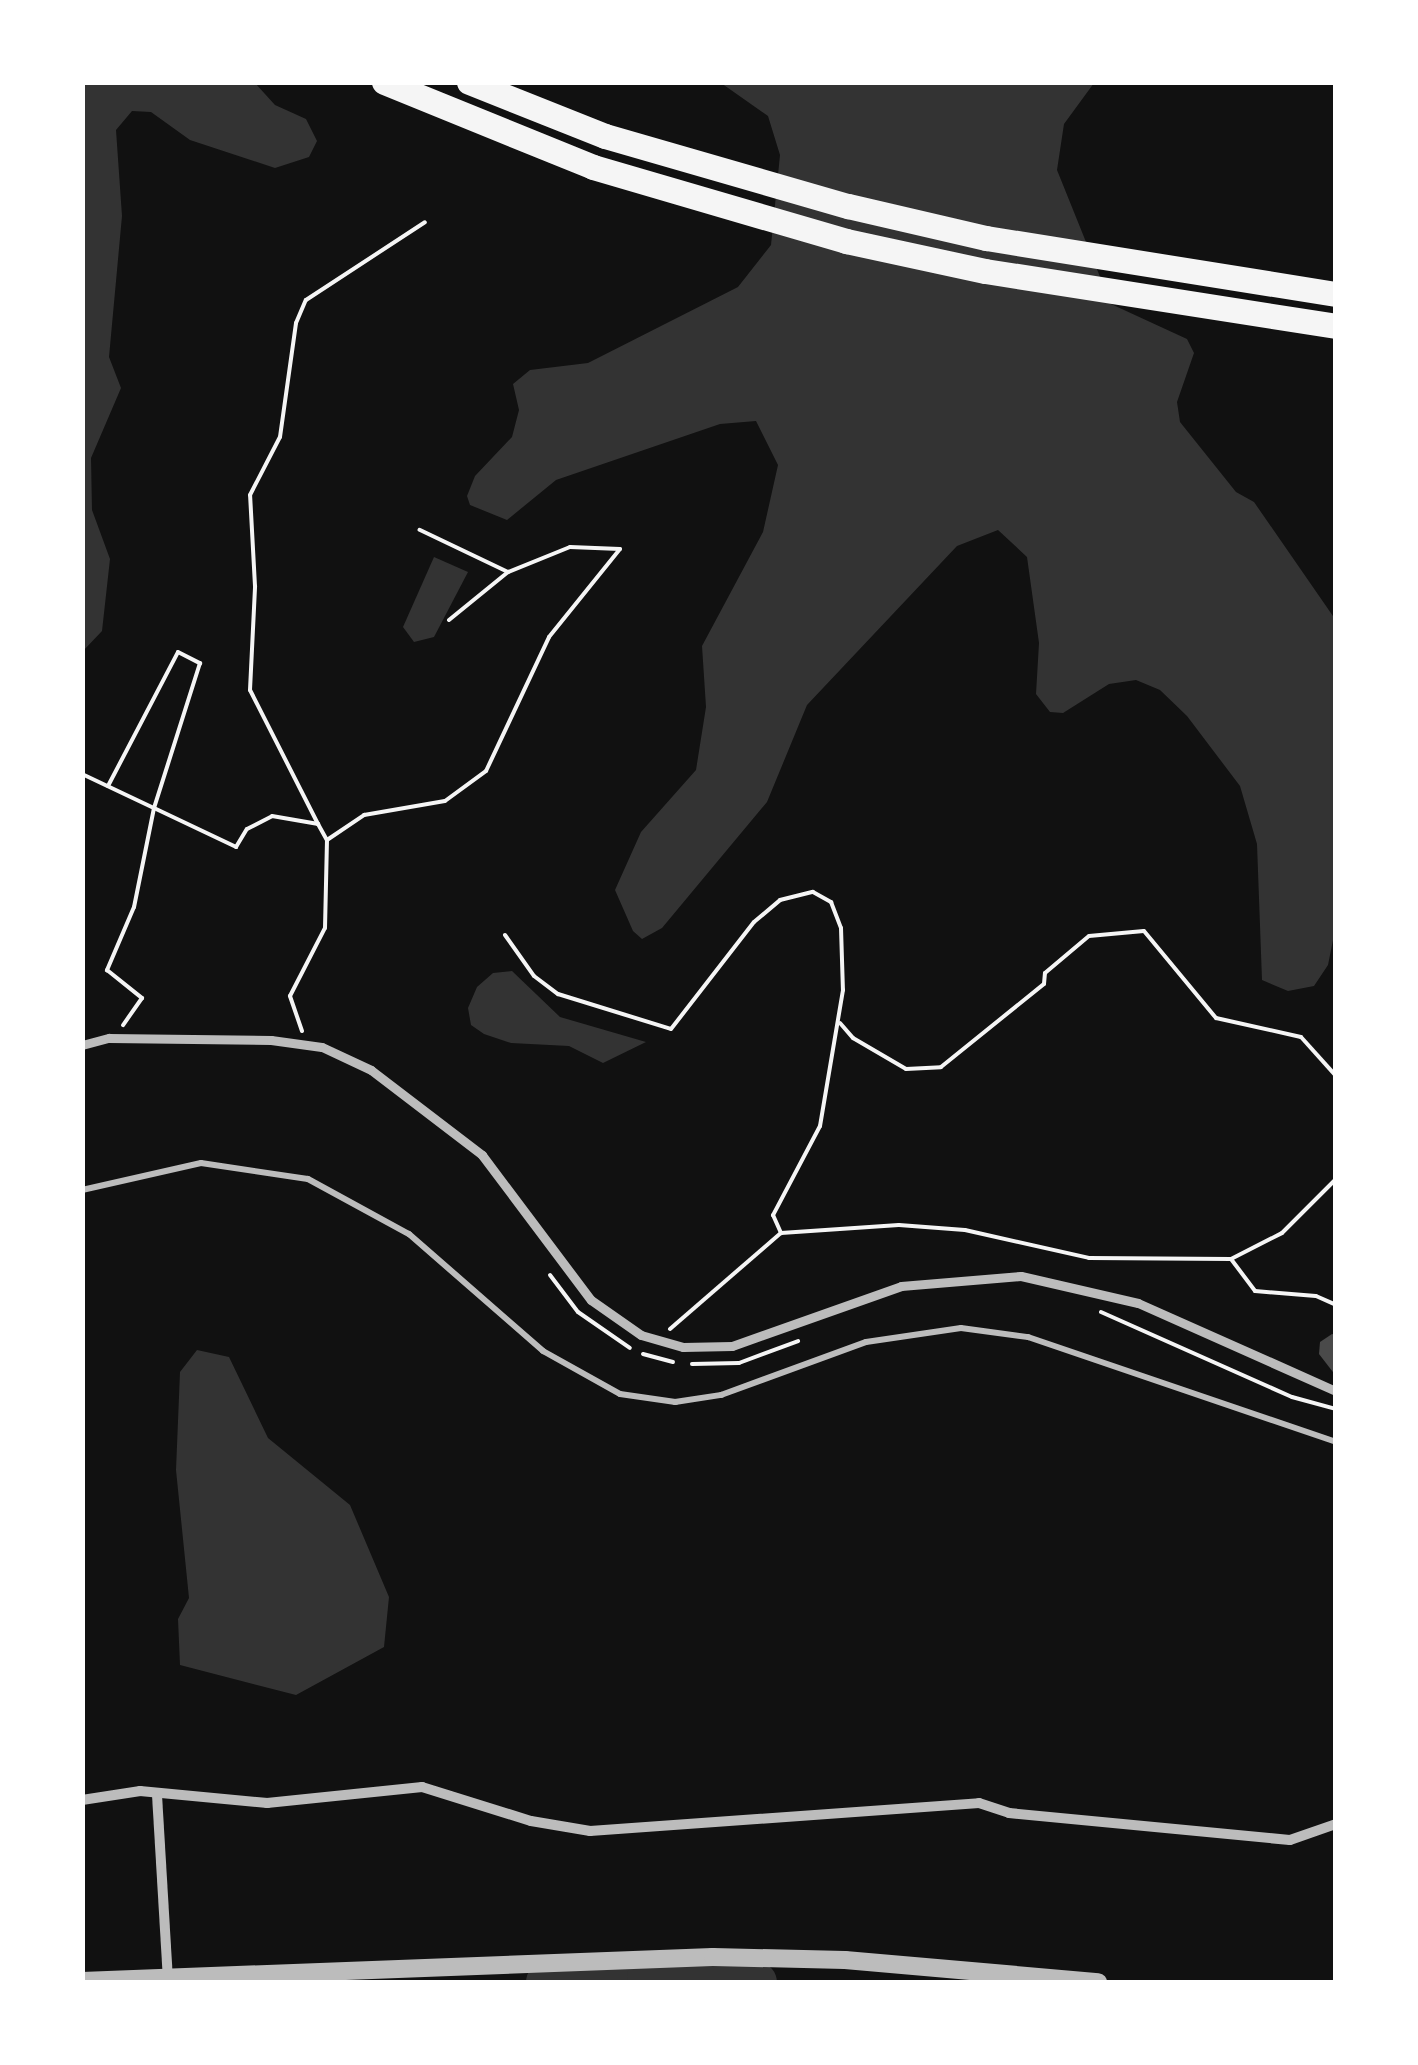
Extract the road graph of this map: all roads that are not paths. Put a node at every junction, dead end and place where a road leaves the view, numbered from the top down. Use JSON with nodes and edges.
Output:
{"nodes":[{"id":1,"x":384,"y":82,"type":"edge"},
{"id":2,"x":469,"y":82,"type":"edge"},
{"id":3,"x":1336,"y":294,"type":"edge"},
{"id":4,"x":1336,"y":326,"type":"edge"},
{"id":5,"x":82,"y":1044,"type":"edge"},
{"id":6,"x":82,"y":1190,"type":"edge"},
{"id":7,"x":1336,"y":1391,"type":"edge"},
{"id":8,"x":1336,"y":1442,"type":"edge"},
{"id":9,"x":157,"y":1794,"type":"junction"},
{"id":10,"x":82,"y":1800,"type":"edge"},
{"id":11,"x":1336,"y":1824,"type":"edge"},
{"id":12,"x":168,"y":1980,"type":"edge"},
{"id":13,"x":82,"y":1981,"type":"edge"},
{"id":14,"x":1098,"y":1982,"type":"edge"}],
"edges":[{"from":1,"to":4,"type":"highway"},
{"from":2,"to":3,"type":"highway"},
{"from":5,"to":7,"type":"street"},
{"from":6,"to":8,"type":"lane"},
{"from":9,"to":10,"type":"street"},
{"from":9,"to":11,"type":"street"},
{"from":9,"to":12,"type":"street"},
{"from":12,"to":13,"type":"street"},
{"from":12,"to":14,"type":"street"}]}
